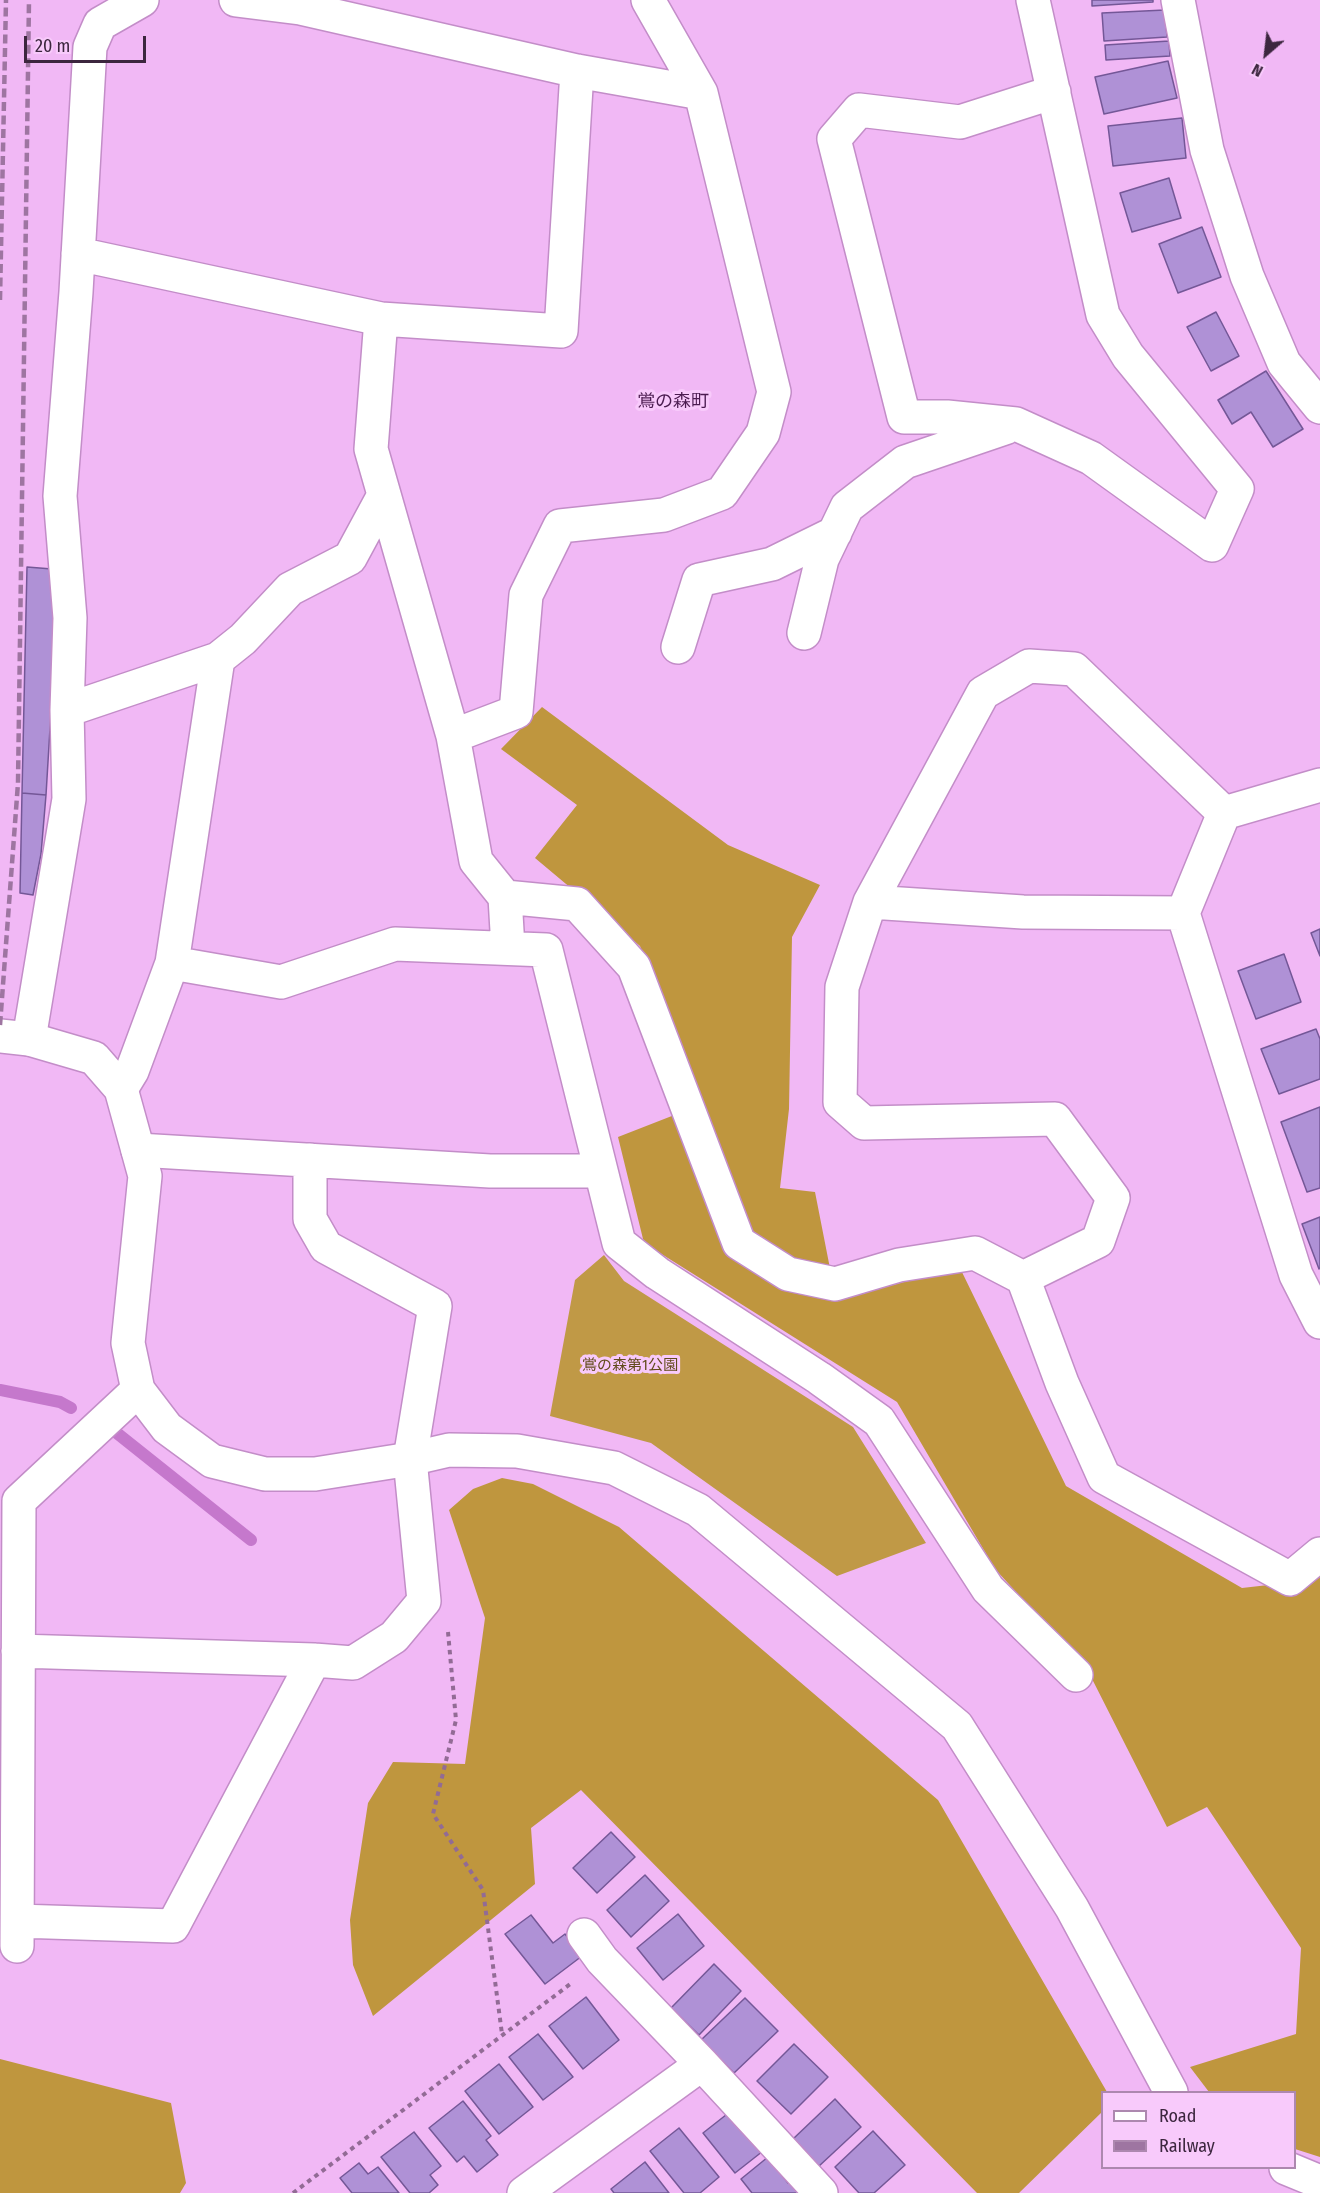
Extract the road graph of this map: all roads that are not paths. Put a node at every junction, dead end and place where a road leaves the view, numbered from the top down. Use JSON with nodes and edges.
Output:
{"nodes":[{"id":1,"x":142,"y":0,"type":"edge"},
{"id":2,"x":236,"y":0,"type":"edge"},
{"id":3,"x":648,"y":0,"type":"edge"},
{"id":4,"x":1033,"y":0,"type":"edge"},
{"id":5,"x":1178,"y":0,"type":"edge"},
{"id":6,"x":354,"y":10,"type":"edge"},
{"id":7,"x":577,"y":71,"type":"junction"},
{"id":8,"x":1054,"y":92,"type":"junction"},
{"id":9,"x":701,"y":93,"type":"junction"},
{"id":10,"x":78,"y":254,"type":"junction"},
{"id":11,"x":381,"y":319,"type":"junction"},
{"id":12,"x":1320,"y":406,"type":"edge"},
{"id":13,"x":1016,"y":424,"type":"junction"},
{"id":14,"x":384,"y":495,"type":"junction"},
{"id":15,"x":835,"y":532,"type":"junction"},
{"id":16,"x":804,"y":633,"type":"dead end"},
{"id":17,"x":678,"y":647,"type":"dead end"},
{"id":18,"x":218,"y":659,"type":"junction"},
{"id":19,"x":67,"y":711,"type":"junction"},
{"id":20,"x":453,"y":736,"type":"junction"},
{"id":21,"x":1320,"y":786,"type":"edge"},
{"id":22,"x":1224,"y":813,"type":"junction"},
{"id":23,"x":505,"y":897,"type":"junction"},
{"id":24,"x":870,"y":902,"type":"junction"},
{"id":25,"x":1183,"y":913,"type":"junction"},
{"id":26,"x":508,"y":948,"type":"junction"},
{"id":27,"x":172,"y":963,"type":"junction"},
{"id":28,"x":15,"y":1037,"type":"edge"},
{"id":29,"x":121,"y":1089,"type":"junction"},
{"id":30,"x":138,"y":1150,"type":"junction"},
{"id":31,"x":310,"y":1160,"type":"junction"},
{"id":32,"x":601,"y":1171,"type":"junction"},
{"id":33,"x":1023,"y":1278,"type":"junction"},
{"id":34,"x":1320,"y":1322,"type":"edge"},
{"id":35,"x":138,"y":1390,"type":"junction"},
{"id":36,"x":410,"y":1459,"type":"junction"},
{"id":37,"x":1320,"y":1554,"type":"edge"},
{"id":38,"x":18,"y":1651,"type":"junction"},
{"id":39,"x":314,"y":1660,"type":"junction"},
{"id":40,"x":1076,"y":1676,"type":"dead end"},
{"id":41,"x":593,"y":1948,"type":"road end"},
{"id":42,"x":702,"y":2064,"type":"junction"},
{"id":43,"x":1170,"y":2091,"type":"edge"},
{"id":44,"x":1288,"y":2169,"type":"edge"},
{"id":45,"x":1320,"y":2182,"type":"edge"},
{"id":46,"x":524,"y":2193,"type":"edge"},
{"id":47,"x":821,"y":2193,"type":"edge"}],
"edges":[{"from":1,"to":10,"type":"street"},
{"from":2,"to":6,"type":"street"},
{"from":3,"to":9,"type":"street"},
{"from":4,"to":8,"type":"street"},
{"from":5,"to":12,"type":"street"},
{"from":6,"to":7,"type":"street"},
{"from":7,"to":9,"type":"street"},
{"from":7,"to":11,"type":"street"},
{"from":8,"to":13,"type":"street"},
{"from":8,"to":13,"type":"street"},
{"from":9,"to":20,"type":"street"},
{"from":10,"to":11,"type":"street"},
{"from":10,"to":19,"type":"street"},
{"from":11,"to":14,"type":"street"},
{"from":13,"to":15,"type":"street"},
{"from":14,"to":18,"type":"street"},
{"from":14,"to":20,"type":"street"},
{"from":15,"to":16,"type":"street"},
{"from":15,"to":17,"type":"street"},
{"from":18,"to":19,"type":"street"},
{"from":18,"to":27,"type":"street"},
{"from":19,"to":28,"type":"street"},
{"from":20,"to":23,"type":"street"},
{"from":21,"to":22,"type":"street"},
{"from":22,"to":24,"type":"street"},
{"from":22,"to":25,"type":"street"},
{"from":23,"to":26,"type":"street"},
{"from":23,"to":33,"type":"street"},
{"from":24,"to":25,"type":"street"},
{"from":24,"to":33,"type":"street"},
{"from":25,"to":34,"type":"street"},
{"from":26,"to":27,"type":"street"},
{"from":26,"to":32,"type":"street"},
{"from":27,"to":29,"type":"street"},
{"from":28,"to":29,"type":"street"},
{"from":29,"to":30,"type":"street"},
{"from":30,"to":31,"type":"street"},
{"from":30,"to":35,"type":"street"},
{"from":31,"to":32,"type":"street"},
{"from":31,"to":36,"type":"street"},
{"from":32,"to":40,"type":"street"},
{"from":33,"to":37,"type":"street"},
{"from":35,"to":36,"type":"street"},
{"from":35,"to":38,"type":"street"},
{"from":36,"to":39,"type":"street"},
{"from":36,"to":43,"type":"street"},
{"from":38,"to":39,"type":"street"},
{"from":38,"to":39,"type":"street"},
{"from":41,"to":42,"type":"street"},
{"from":42,"to":46,"type":"street"},
{"from":42,"to":47,"type":"street"},
{"from":44,"to":45,"type":"street"}]}
